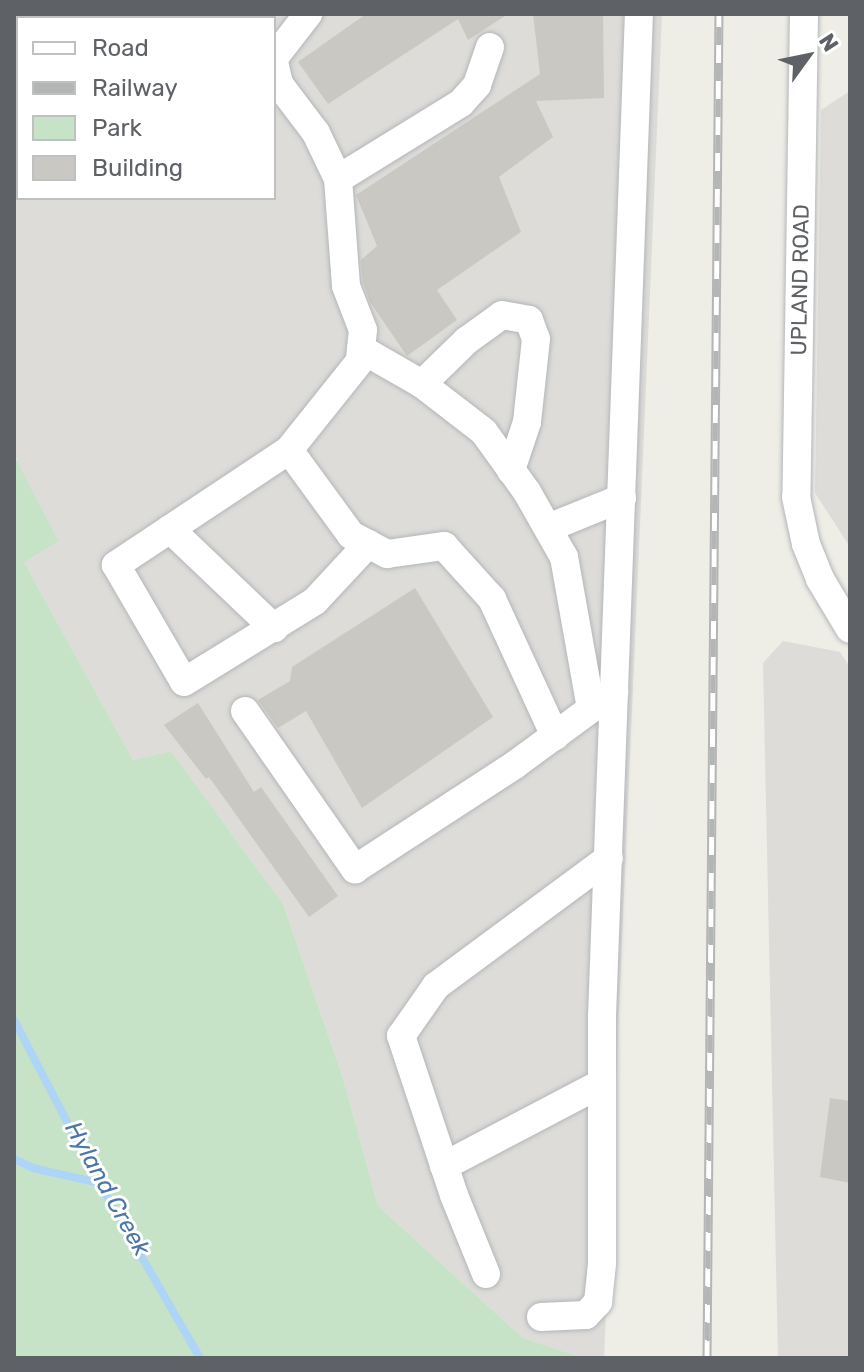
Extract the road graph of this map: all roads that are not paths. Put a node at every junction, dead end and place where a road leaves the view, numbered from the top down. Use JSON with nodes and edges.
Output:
{"nodes":[{"id":1,"x":308,"y":14,"type":"edge"},
{"id":2,"x":639,"y":14,"type":"edge"},
{"id":3,"x":804,"y":14,"type":"edge"},
{"id":4,"x":490,"y":47,"type":"dead end"},
{"id":5,"x":276,"y":57,"type":"edge"},
{"id":6,"x":276,"y":70,"type":"edge"},
{"id":7,"x":338,"y":179,"type":"junction"},
{"id":8,"x":361,"y":349,"type":"junction"},
{"id":9,"x":422,"y":384,"type":"junction"},
{"id":10,"x":289,"y":450,"type":"junction"},
{"id":11,"x":511,"y":470,"type":"junction"},
{"id":12,"x":622,"y":498,"type":"junction"},
{"id":13,"x":548,"y":528,"type":"junction"},
{"id":14,"x":170,"y":529,"type":"junction"},
{"id":15,"x":368,"y":544,"type":"junction"},
{"id":16,"x":274,"y":628,"type":"junction"},
{"id":17,"x":850,"y":629,"type":"edge"},
{"id":18,"x":614,"y":692,"type":"junction"},
{"id":19,"x":591,"y":709,"type":"junction"},
{"id":20,"x":245,"y":711,"type":"dead end"},
{"id":21,"x":555,"y":736,"type":"junction"},
{"id":22,"x":609,"y":858,"type":"junction"},
{"id":23,"x":602,"y":1083,"type":"junction"},
{"id":24,"x":444,"y":1166,"type":"junction"},
{"id":25,"x":486,"y":1274,"type":"dead end"},
{"id":26,"x":541,"y":1317,"type":"dead end"}],
"edges":[{"from":1,"to":5,"type":"street"},
{"from":2,"to":12,"type":"street"},
{"from":3,"to":17,"type":"street","name":"UPLAND ROAD"},
{"from":4,"to":7,"type":"street"},
{"from":6,"to":7,"type":"street"},
{"from":7,"to":8,"type":"street"},
{"from":8,"to":9,"type":"street"},
{"from":8,"to":10,"type":"street"},
{"from":9,"to":11,"type":"street"},
{"from":9,"to":11,"type":"street"},
{"from":10,"to":14,"type":"street"},
{"from":10,"to":15,"type":"street"},
{"from":11,"to":13,"type":"street"},
{"from":12,"to":13,"type":"street"},
{"from":12,"to":18,"type":"street"},
{"from":13,"to":19,"type":"street"},
{"from":14,"to":16,"type":"street"},
{"from":14,"to":16,"type":"street"},
{"from":15,"to":16,"type":"street"},
{"from":15,"to":21,"type":"street"},
{"from":18,"to":19,"type":"street"},
{"from":18,"to":22,"type":"street"},
{"from":19,"to":21,"type":"street"},
{"from":20,"to":21,"type":"street"},
{"from":22,"to":23,"type":"street"},
{"from":22,"to":24,"type":"street"},
{"from":23,"to":24,"type":"street"},
{"from":23,"to":26,"type":"street"},
{"from":24,"to":25,"type":"street"}]}
